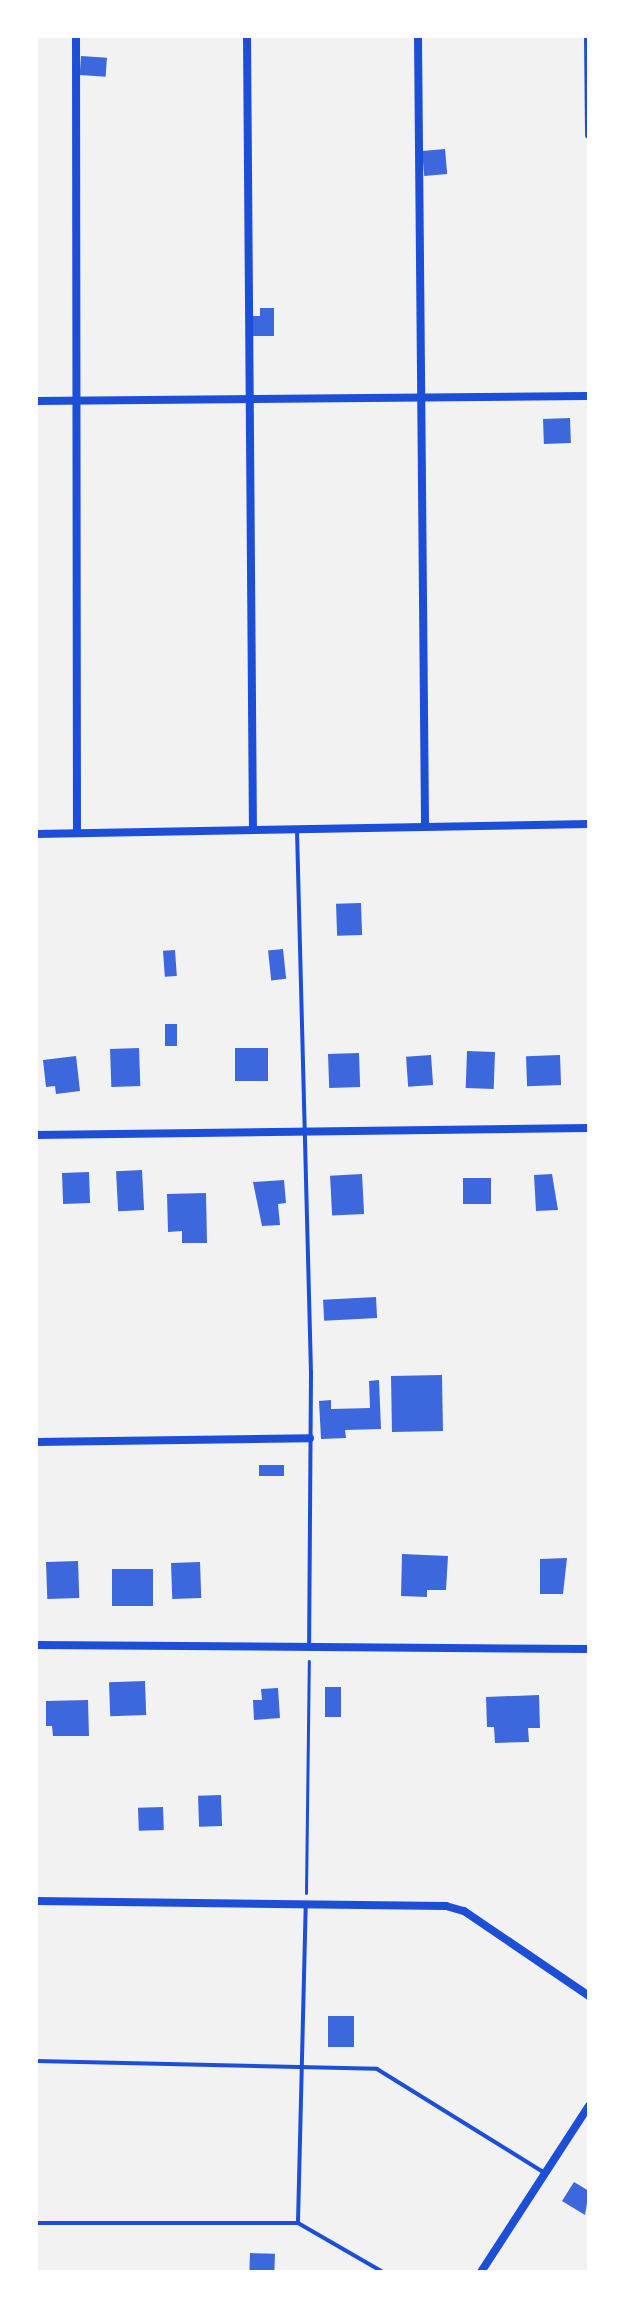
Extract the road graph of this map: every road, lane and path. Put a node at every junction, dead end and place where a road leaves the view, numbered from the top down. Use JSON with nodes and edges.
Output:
{"nodes":[{"id":1,"x":76,"y":36,"type":"edge"},
{"id":2,"x":247,"y":36,"type":"edge"},
{"id":3,"x":418,"y":36,"type":"edge"},
{"id":4,"x":588,"y":36,"type":"edge"},
{"id":5,"x":589,"y":135,"type":"edge"},
{"id":6,"x":589,"y":396,"type":"edge"},
{"id":7,"x":420,"y":397,"type":"junction"},
{"id":8,"x":249,"y":399,"type":"junction"},
{"id":9,"x":76,"y":400,"type":"junction"},
{"id":10,"x":36,"y":401,"type":"edge"},
{"id":11,"x":589,"y":824,"type":"edge"},
{"id":12,"x":425,"y":826,"type":"junction"},
{"id":13,"x":297,"y":829,"type":"junction"},
{"id":14,"x":253,"y":830,"type":"junction"},
{"id":15,"x":77,"y":833,"type":"junction"},
{"id":16,"x":36,"y":834,"type":"edge"},
{"id":17,"x":589,"y":1128,"type":"edge"},
{"id":18,"x":303,"y":1131,"type":"junction"},
{"id":19,"x":36,"y":1135,"type":"edge"},
{"id":20,"x":310,"y":1438,"type":"junction"},
{"id":21,"x":36,"y":1442,"type":"edge"},
{"id":22,"x":36,"y":1645,"type":"edge"},
{"id":23,"x":309,"y":1646,"type":"junction"},
{"id":24,"x":589,"y":1649,"type":"edge"},
{"id":25,"x":36,"y":1901,"type":"edge"},
{"id":26,"x":306,"y":1905,"type":"junction"},
{"id":27,"x":589,"y":1996,"type":"edge"},
{"id":28,"x":36,"y":2061,"type":"edge"},
{"id":29,"x":301,"y":2066,"type":"junction"},
{"id":30,"x":589,"y":2106,"type":"edge"},
{"id":31,"x":545,"y":2173,"type":"junction"},
{"id":32,"x":36,"y":2223,"type":"edge"},
{"id":33,"x":298,"y":2223,"type":"junction"},
{"id":34,"x":383,"y":2272,"type":"edge"},
{"id":35,"x":481,"y":2272,"type":"edge"}],
"edges":[{"from":1,"to":9,"type":"street"},
{"from":2,"to":8,"type":"street"},
{"from":3,"to":7,"type":"street"},
{"from":4,"to":5,"type":"street"},
{"from":6,"to":7,"type":"street"},
{"from":7,"to":8,"type":"street"},
{"from":7,"to":12,"type":"street"},
{"from":8,"to":9,"type":"street"},
{"from":8,"to":14,"type":"street"},
{"from":9,"to":10,"type":"street"},
{"from":9,"to":15,"type":"street"},
{"from":11,"to":12,"type":"street"},
{"from":12,"to":13,"type":"street"},
{"from":13,"to":14,"type":"street"},
{"from":13,"to":18,"type":"lane"},
{"from":14,"to":15,"type":"street"},
{"from":15,"to":16,"type":"street"},
{"from":17,"to":18,"type":"street"},
{"from":18,"to":19,"type":"street"},
{"from":18,"to":20,"type":"lane"},
{"from":20,"to":21,"type":"street"},
{"from":20,"to":23,"type":"lane"},
{"from":22,"to":23,"type":"street"},
{"from":23,"to":24,"type":"street"},
{"from":23,"to":26,"type":"path"},
{"from":25,"to":26,"type":"street"},
{"from":26,"to":27,"type":"street"},
{"from":26,"to":29,"type":"lane"},
{"from":28,"to":29,"type":"lane"},
{"from":29,"to":31,"type":"lane"},
{"from":29,"to":33,"type":"lane"},
{"from":30,"to":31,"type":"street"},
{"from":31,"to":35,"type":"street"},
{"from":32,"to":33,"type":"lane"},
{"from":33,"to":34,"type":"lane"}]}
